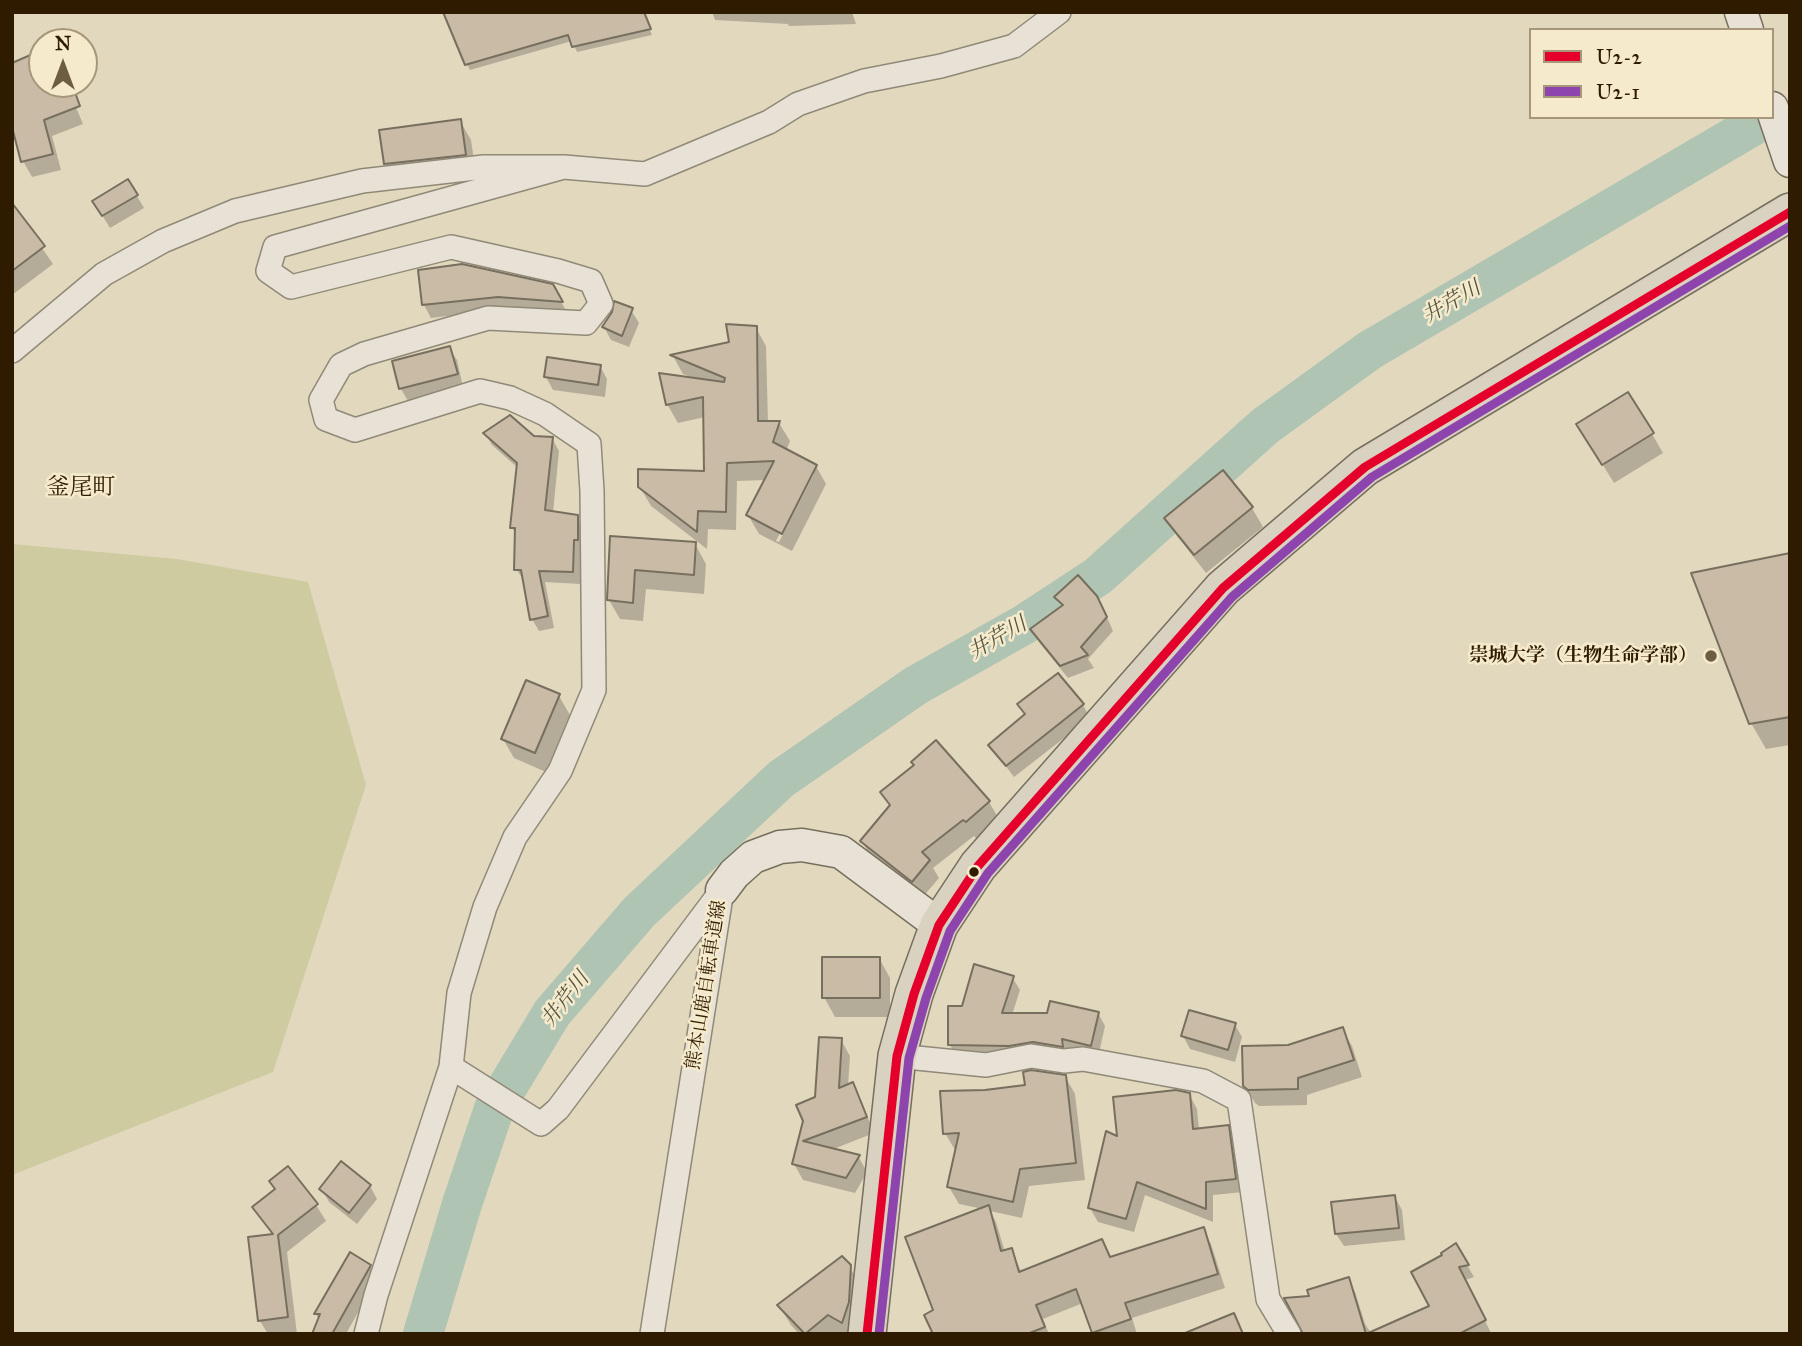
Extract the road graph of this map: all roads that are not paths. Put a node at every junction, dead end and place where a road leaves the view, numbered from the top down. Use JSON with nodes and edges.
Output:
{"nodes":[{"id":1,"x":1059,"y":12,"type":"edge"},
{"id":2,"x":1774,"y":114,"type":"edge"},
{"id":3,"x":1790,"y":161,"type":"edge"},
{"id":4,"x":564,"y":167,"type":"junction"},
{"id":5,"x":1790,"y":212,"type":"edge"},
{"id":6,"x":12,"y":351,"type":"edge"},
{"id":7,"x":722,"y":890,"type":"junction"},
{"id":8,"x":939,"y":925,"type":"junction"},
{"id":9,"x":897,"y":1056,"type":"junction"},
{"id":10,"x":451,"y":1067,"type":"junction"},
{"id":11,"x":366,"y":1334,"type":"edge"},
{"id":12,"x":652,"y":1334,"type":"edge"},
{"id":13,"x":867,"y":1334,"type":"edge"},
{"id":14,"x":1289,"y":1334,"type":"edge"}],
"edges":[{"from":1,"to":4,"type":"street"},
{"from":2,"to":3,"type":"main road"},
{"from":4,"to":6,"type":"street"},
{"from":4,"to":10,"type":"street"},
{"from":5,"to":8,"type":"main road"},
{"from":7,"to":8,"type":"main road","name":"熊本山鹿自転車道線"},
{"from":7,"to":10,"type":"street"},
{"from":7,"to":12,"type":"street","name":"熊本山鹿自転車道線"},
{"from":8,"to":9,"type":"main road"},
{"from":9,"to":13,"type":"main road"},
{"from":9,"to":14,"type":"street"},
{"from":10,"to":11,"type":"street"}]}
